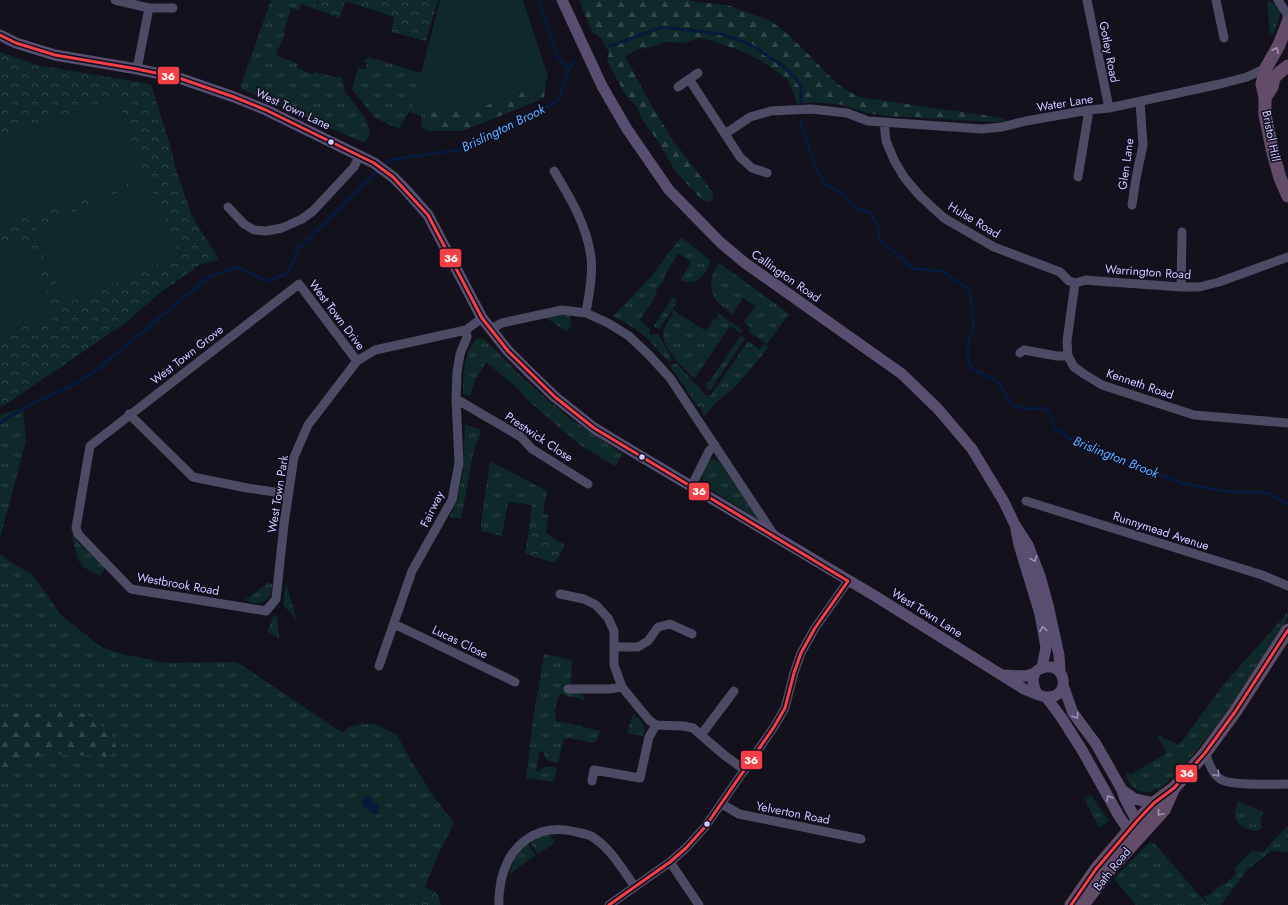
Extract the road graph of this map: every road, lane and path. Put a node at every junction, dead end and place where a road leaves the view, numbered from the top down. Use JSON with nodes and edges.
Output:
{"nodes":[{"id":1,"x":116,"y":0,"type":"edge"},
{"id":2,"x":562,"y":0,"type":"edge"},
{"id":3,"x":568,"y":0,"type":"edge"},
{"id":4,"x":1087,"y":0,"type":"edge"},
{"id":5,"x":1216,"y":0,"type":"edge"},
{"id":6,"x":1278,"y":0,"type":"edge"},
{"id":7,"x":149,"y":8,"type":"junction"},
{"id":8,"x":173,"y":8,"type":"dead end"},
{"id":9,"x":572,"y":21,"type":"junction"},
{"id":10,"x":1288,"y":23,"type":"edge"},
{"id":11,"x":0,"y":35,"type":"edge"},
{"id":12,"x":1224,"y":38,"type":"dead end"},
{"id":13,"x":1288,"y":66,"type":"edge"},
{"id":14,"x":137,"y":69,"type":"junction"},
{"id":15,"x":698,"y":73,"type":"dead end"},
{"id":16,"x":1268,"y":74,"type":"junction"},
{"id":17,"x":689,"y":79,"type":"junction"},
{"id":18,"x":678,"y":87,"type":"dead end"},
{"id":19,"x":1140,"y":102,"type":"junction"},
{"id":20,"x":1109,"y":108,"type":"junction"},
{"id":21,"x":1089,"y":110,"type":"junction"},
{"id":22,"x":884,"y":122,"type":"junction"},
{"id":23,"x":724,"y":134,"type":"junction"},
{"id":24,"x":360,"y":155,"type":"junction"},
{"id":25,"x":554,"y":171,"type":"dead end"},
{"id":26,"x":767,"y":173,"type":"dead end"},
{"id":27,"x":1078,"y":177,"type":"dead end"},
{"id":28,"x":1288,"y":196,"type":"edge"},
{"id":29,"x":1132,"y":205,"type":"dead end"},
{"id":30,"x":228,"y":207,"type":"dead end"},
{"id":31,"x":1182,"y":232,"type":"dead end"},
{"id":32,"x":1288,"y":257,"type":"edge"},
{"id":33,"x":1075,"y":283,"type":"junction"},
{"id":34,"x":298,"y":284,"type":"joint"},
{"id":35,"x":1180,"y":287,"type":"junction"},
{"id":36,"x":586,"y":313,"type":"junction"},
{"id":37,"x":482,"y":318,"type":"junction"},
{"id":38,"x":491,"y":329,"type":"junction"},
{"id":39,"x":466,"y":330,"type":"junction"},
{"id":40,"x":1020,"y":353,"type":"dead end"},
{"id":41,"x":1068,"y":356,"type":"junction"},
{"id":42,"x":357,"y":361,"type":"junction"},
{"id":43,"x":456,"y":399,"type":"junction"},
{"id":44,"x":129,"y":414,"type":"junction"},
{"id":45,"x":1288,"y":423,"type":"edge"},
{"id":46,"x":714,"y":445,"type":"junction"},
{"id":47,"x":90,"y":446,"type":"joint"},
{"id":48,"x":588,"y":484,"type":"dead end"},
{"id":49,"x":691,"y":487,"type":"junction"},
{"id":50,"x":288,"y":494,"type":"junction"},
{"id":51,"x":1026,"y":501,"type":"dead end"},
{"id":52,"x":1015,"y":525,"type":"junction"},
{"id":53,"x":774,"y":537,"type":"junction"},
{"id":54,"x":848,"y":580,"type":"junction"},
{"id":55,"x":1288,"y":586,"type":"edge"},
{"id":56,"x":560,"y":594,"type":"dead end"},
{"id":57,"x":266,"y":611,"type":"joint"},
{"id":58,"x":394,"y":624,"type":"junction"},
{"id":59,"x":1288,"y":630,"type":"edge"},
{"id":60,"x":692,"y":634,"type":"dead end"},
{"id":61,"x":615,"y":647,"type":"junction"},
{"id":62,"x":379,"y":666,"type":"dead end"},
{"id":63,"x":1039,"y":670,"type":"junction"},
{"id":64,"x":1060,"y":671,"type":"junction"},
{"id":65,"x":1003,"y":675,"type":"junction"},
{"id":66,"x":515,"y":682,"type":"dead end"},
{"id":67,"x":1063,"y":685,"type":"junction"},
{"id":68,"x":622,"y":687,"type":"junction"},
{"id":69,"x":568,"y":689,"type":"dead end"},
{"id":70,"x":734,"y":691,"type":"dead end"},
{"id":71,"x":1042,"y":695,"type":"junction"},
{"id":72,"x":656,"y":725,"type":"junction"},
{"id":73,"x":701,"y":735,"type":"junction"},
{"id":74,"x":1205,"y":753,"type":"junction"},
{"id":75,"x":745,"y":770,"type":"junction"},
{"id":76,"x":592,"y":781,"type":"dead end"},
{"id":77,"x":1288,"y":784,"type":"edge"},
{"id":78,"x":1174,"y":788,"type":"junction"},
{"id":79,"x":1122,"y":790,"type":"junction"},
{"id":80,"x":1154,"y":803,"type":"junction"},
{"id":81,"x":722,"y":804,"type":"junction"},
{"id":82,"x":1137,"y":821,"type":"junction"},
{"id":83,"x":1135,"y":833,"type":"junction"},
{"id":84,"x":861,"y":839,"type":"dead end"},
{"id":85,"x":670,"y":862,"type":"junction"},
{"id":86,"x":635,"y":887,"type":"junction"},
{"id":87,"x":499,"y":905,"type":"edge"},
{"id":88,"x":609,"y":905,"type":"edge"},
{"id":89,"x":699,"y":905,"type":"edge"},
{"id":90,"x":1071,"y":905,"type":"edge"},
{"id":91,"x":1084,"y":905,"type":"edge"}],
"edges":[{"from":1,"to":7,"type":"street"},
{"from":2,"to":9,"type":"main road","name":"Callington Road"},
{"from":3,"to":9,"type":"main road","name":"Callington Road"},
{"from":4,"to":20,"type":"street","name":"Gotley Road"},
{"from":5,"to":12,"type":"street"},
{"from":6,"to":10,"type":"street"},
{"from":7,"to":8,"type":"street"},
{"from":7,"to":14,"type":"street"},
{"from":9,"to":52,"type":"main road","name":"Callington Road"},
{"from":16,"to":10,"type":"highway","one_way":true},
{"from":11,"to":14,"type":"main road","name":"West Town Lane"},
{"from":13,"to":16,"type":"highway"},
{"from":14,"to":24,"type":"main road","name":"West Town Lane"},
{"from":15,"to":17,"type":"street"},
{"from":16,"to":19,"type":"street","name":"Water Lane"},
{"from":16,"to":28,"type":"highway","name":"Bristol Hill"},
{"from":17,"to":18,"type":"street"},
{"from":17,"to":23,"type":"street"},
{"from":19,"to":20,"type":"street","name":"Water Lane"},
{"from":19,"to":29,"type":"street","name":"Glen Lane"},
{"from":20,"to":21,"type":"street","name":"Water Lane"},
{"from":21,"to":22,"type":"street","name":"Water Lane"},
{"from":21,"to":27,"type":"street"},
{"from":22,"to":23,"type":"street","name":"Water Lane"},
{"from":22,"to":33,"type":"street","name":"Hulse Road"},
{"from":23,"to":26,"type":"street"},
{"from":24,"to":30,"type":"street"},
{"from":24,"to":37,"type":"main road","name":"West Town Lane"},
{"from":25,"to":36,"type":"street"},
{"from":31,"to":35,"type":"street"},
{"from":32,"to":35,"type":"street","name":"Warrington Road"},
{"from":33,"to":35,"type":"street","name":"Warrington Road"},
{"from":33,"to":41,"type":"street"},
{"from":34,"to":42,"type":"street","name":"West Town Drive"},
{"from":34,"to":44,"type":"street","name":"West Town Grove"},
{"from":36,"to":38,"type":"street","name":"West Town Lane"},
{"from":36,"to":46,"type":"street","name":"West Town Lane"},
{"from":37,"to":38,"type":"main road","name":"West Town Lane"},
{"from":37,"to":39,"type":"street","name":"West Town Park"},
{"from":38,"to":49,"type":"main road","name":"West Town Lane"},
{"from":39,"to":42,"type":"street","name":"West Town Park"},
{"from":39,"to":43,"type":"street","name":"Fairway"},
{"from":40,"to":41,"type":"street"},
{"from":41,"to":45,"type":"street","name":"Kenneth Road"},
{"from":42,"to":50,"type":"street","name":"West Town Park"},
{"from":43,"to":48,"type":"street","name":"Prestwick Close"},
{"from":43,"to":58,"type":"street","name":"Fairway"},
{"from":44,"to":47,"type":"street","name":"West Town Grove"},
{"from":44,"to":50,"type":"street"},
{"from":46,"to":49,"type":"street"},
{"from":46,"to":53,"type":"street","name":"West Town Lane"},
{"from":47,"to":57,"type":"street","name":"Westbrook Road"},
{"from":49,"to":53,"type":"main road","name":"West Town Lane"},
{"from":50,"to":57,"type":"street","name":"West Town Park"},
{"from":51,"to":55,"type":"street","name":"Runnymead Avenue"},
{"from":63,"to":52,"type":"main road","one_way":true},
{"from":52,"to":64,"type":"main road","one_way":true},
{"from":53,"to":54,"type":"main road","name":"West Town Lane"},
{"from":54,"to":65,"type":"main road","name":"West Town Lane"},
{"from":54,"to":75,"type":"street"},
{"from":56,"to":61,"type":"street"},
{"from":58,"to":62,"type":"street","name":"Fairway"},
{"from":58,"to":66,"type":"street","name":"Lucas Close"},
{"from":59,"to":74,"type":"highway"},
{"from":60,"to":61,"type":"street"},
{"from":61,"to":68,"type":"street"},
{"from":63,"to":64,"type":"main road"},
{"from":63,"to":65,"type":"main road","name":"West Town Lane"},
{"from":63,"to":71,"type":"main road"},
{"from":64,"to":67,"type":"main road"},
{"from":65,"to":71,"type":"main road","name":"West Town Lane"},
{"from":67,"to":71,"type":"main road"},
{"from":67,"to":79,"type":"main road","one_way":true},
{"from":68,"to":69,"type":"street"},
{"from":68,"to":72,"type":"street"},
{"from":70,"to":73,"type":"street"},
{"from":83,"to":71,"type":"main road","name":"West Town Lane","one_way":true},
{"from":72,"to":73,"type":"street"},
{"from":72,"to":76,"type":"street"},
{"from":73,"to":75,"type":"street"},
{"from":74,"to":77,"type":"street","one_way":true},
{"from":74,"to":78,"type":"highway"},
{"from":75,"to":81,"type":"street"},
{"from":78,"to":80,"type":"highway"},
{"from":78,"to":83,"type":"highway","one_way":true},
{"from":79,"to":80,"type":"main road"},
{"from":79,"to":82,"type":"main road"},
{"from":80,"to":82,"type":"highway"},
{"from":81,"to":84,"type":"street","name":"Yelverton Road"},
{"from":81,"to":85,"type":"street"},
{"from":82,"to":83,"type":"highway"},
{"from":83,"to":90,"type":"highway","name":"Bath Road"},
{"from":83,"to":91,"type":"highway","name":"Bath Road"},
{"from":85,"to":86,"type":"street"},
{"from":85,"to":89,"type":"street"},
{"from":86,"to":87,"type":"street"},
{"from":86,"to":88,"type":"street"}]}
